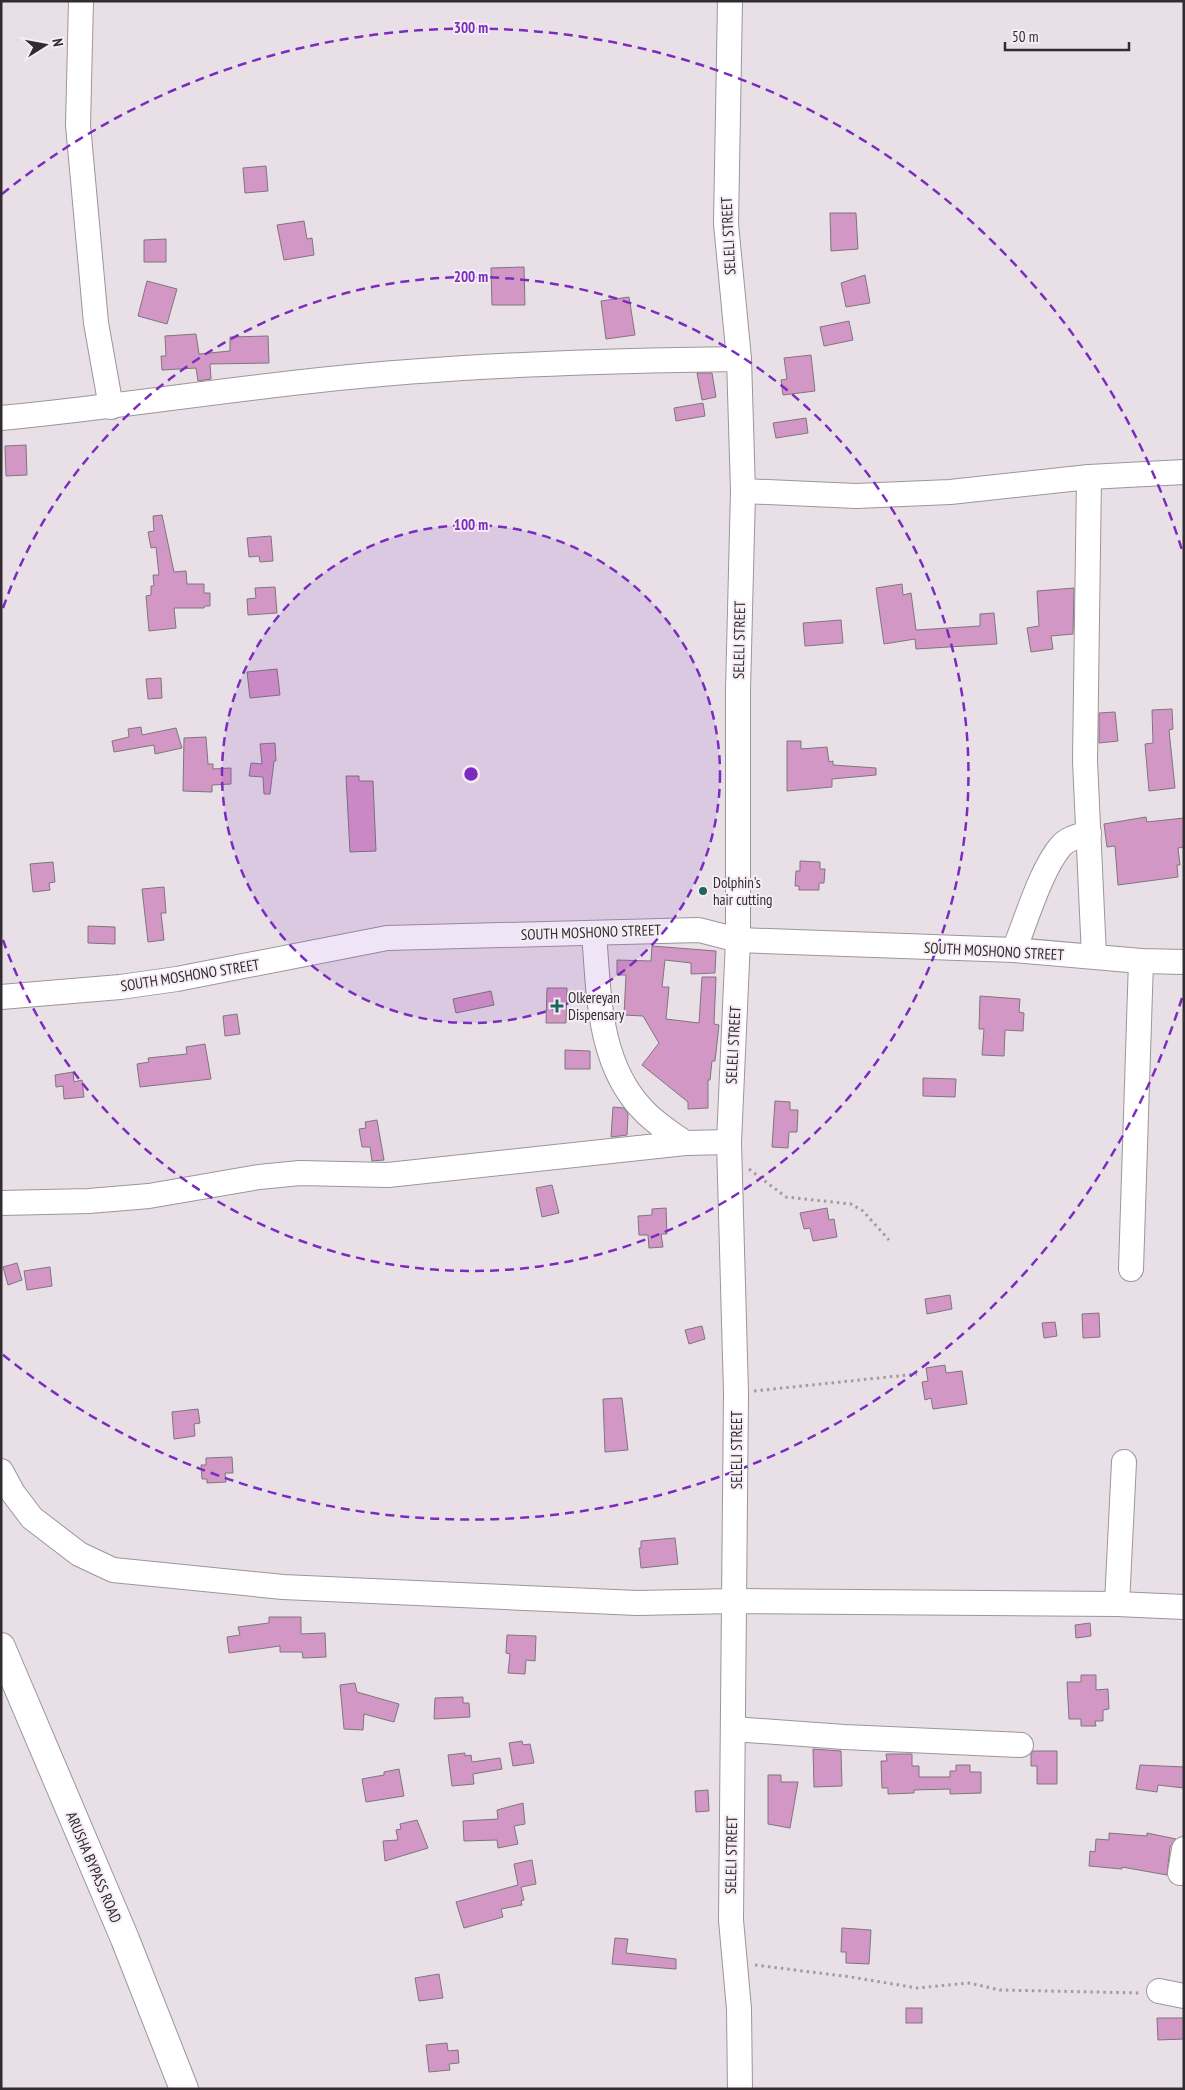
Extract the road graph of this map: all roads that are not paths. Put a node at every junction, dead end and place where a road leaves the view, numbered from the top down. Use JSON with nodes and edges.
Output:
{"nodes":[{"id":1,"x":81,"y":1,"type":"edge"},
{"id":2,"x":730,"y":1,"type":"edge"},
{"id":3,"x":738,"y":359,"type":"junction"},
{"id":4,"x":111,"y":407,"type":"junction"},
{"id":5,"x":1,"y":418,"type":"edge"},
{"id":6,"x":1184,"y":472,"type":"edge"},
{"id":7,"x":1089,"y":477,"type":"junction"},
{"id":8,"x":743,"y":491,"type":"junction"},
{"id":9,"x":1089,"y":833,"type":"junction"},
{"id":10,"x":594,"y":933,"type":"junction"},
{"id":11,"x":738,"y":940,"type":"junction"},
{"id":12,"x":1014,"y":950,"type":"junction"},
{"id":13,"x":1094,"y":956,"type":"junction"},
{"id":14,"x":1141,"y":961,"type":"junction"},
{"id":15,"x":1184,"y":962,"type":"edge"},
{"id":16,"x":1,"y":997,"type":"edge"},
{"id":17,"x":685,"y":1143,"type":"junction"},
{"id":18,"x":729,"y":1148,"type":"junction"},
{"id":19,"x":1,"y":1203,"type":"edge"},
{"id":20,"x":1131,"y":1269,"type":"dead end"},
{"id":21,"x":1124,"y":1462,"type":"dead end"},
{"id":22,"x":1,"y":1471,"type":"edge"},
{"id":23,"x":735,"y":1601,"type":"junction"},
{"id":24,"x":1117,"y":1604,"type":"junction"},
{"id":25,"x":1184,"y":1607,"type":"edge"},
{"id":26,"x":1,"y":1647,"type":"edge"},
{"id":27,"x":733,"y":1728,"type":"junction"},
{"id":28,"x":1020,"y":1745,"type":"dead end"},
{"id":29,"x":1184,"y":1849,"type":"edge"},
{"id":30,"x":1180,"y":1873,"type":"dead end"},
{"id":31,"x":1159,"y":1991,"type":"road end"},
{"id":32,"x":1184,"y":1996,"type":"edge"},
{"id":33,"x":184,"y":2089,"type":"edge"},
{"id":34,"x":740,"y":2089,"type":"edge"}],
"edges":[{"from":1,"to":4,"type":"street"},
{"from":2,"to":3,"type":"street","name":"SELELI STREET"},
{"from":3,"to":4,"type":"street"},
{"from":3,"to":8,"type":"street","name":"SELELI STREET"},
{"from":4,"to":5,"type":"street"},
{"from":6,"to":7,"type":"street"},
{"from":7,"to":8,"type":"street"},
{"from":7,"to":9,"type":"street"},
{"from":8,"to":11,"type":"street","name":"SELELI STREET"},
{"from":9,"to":12,"type":"street"},
{"from":9,"to":13,"type":"street"},
{"from":10,"to":11,"type":"street","name":"SOUTH MOSHONO STREET"},
{"from":10,"to":16,"type":"street","name":"SOUTH MOSHONO STREET"},
{"from":10,"to":17,"type":"street"},
{"from":11,"to":12,"type":"street","name":"SOUTH MOSHONO STREET"},
{"from":11,"to":18,"type":"street","name":"SELELI STREET"},
{"from":12,"to":13,"type":"street","name":"SOUTH MOSHONO STREET"},
{"from":13,"to":14,"type":"street","name":"SOUTH MOSHONO STREET"},
{"from":14,"to":15,"type":"street","name":"SOUTH MOSHONO STREET"},
{"from":14,"to":20,"type":"street"},
{"from":17,"to":18,"type":"street"},
{"from":17,"to":19,"type":"street"},
{"from":18,"to":23,"type":"street","name":"SELELI STREET"},
{"from":21,"to":24,"type":"street"},
{"from":22,"to":23,"type":"street"},
{"from":23,"to":24,"type":"street"},
{"from":23,"to":27,"type":"street","name":"SELELI STREET"},
{"from":24,"to":25,"type":"street"},
{"from":26,"to":33,"type":"main road","name":"ARUSHA BYPASS ROAD"},
{"from":27,"to":28,"type":"street"},
{"from":27,"to":34,"type":"street","name":"SELELI STREET"},
{"from":29,"to":30,"type":"street"},
{"from":31,"to":32,"type":"street"}]}
